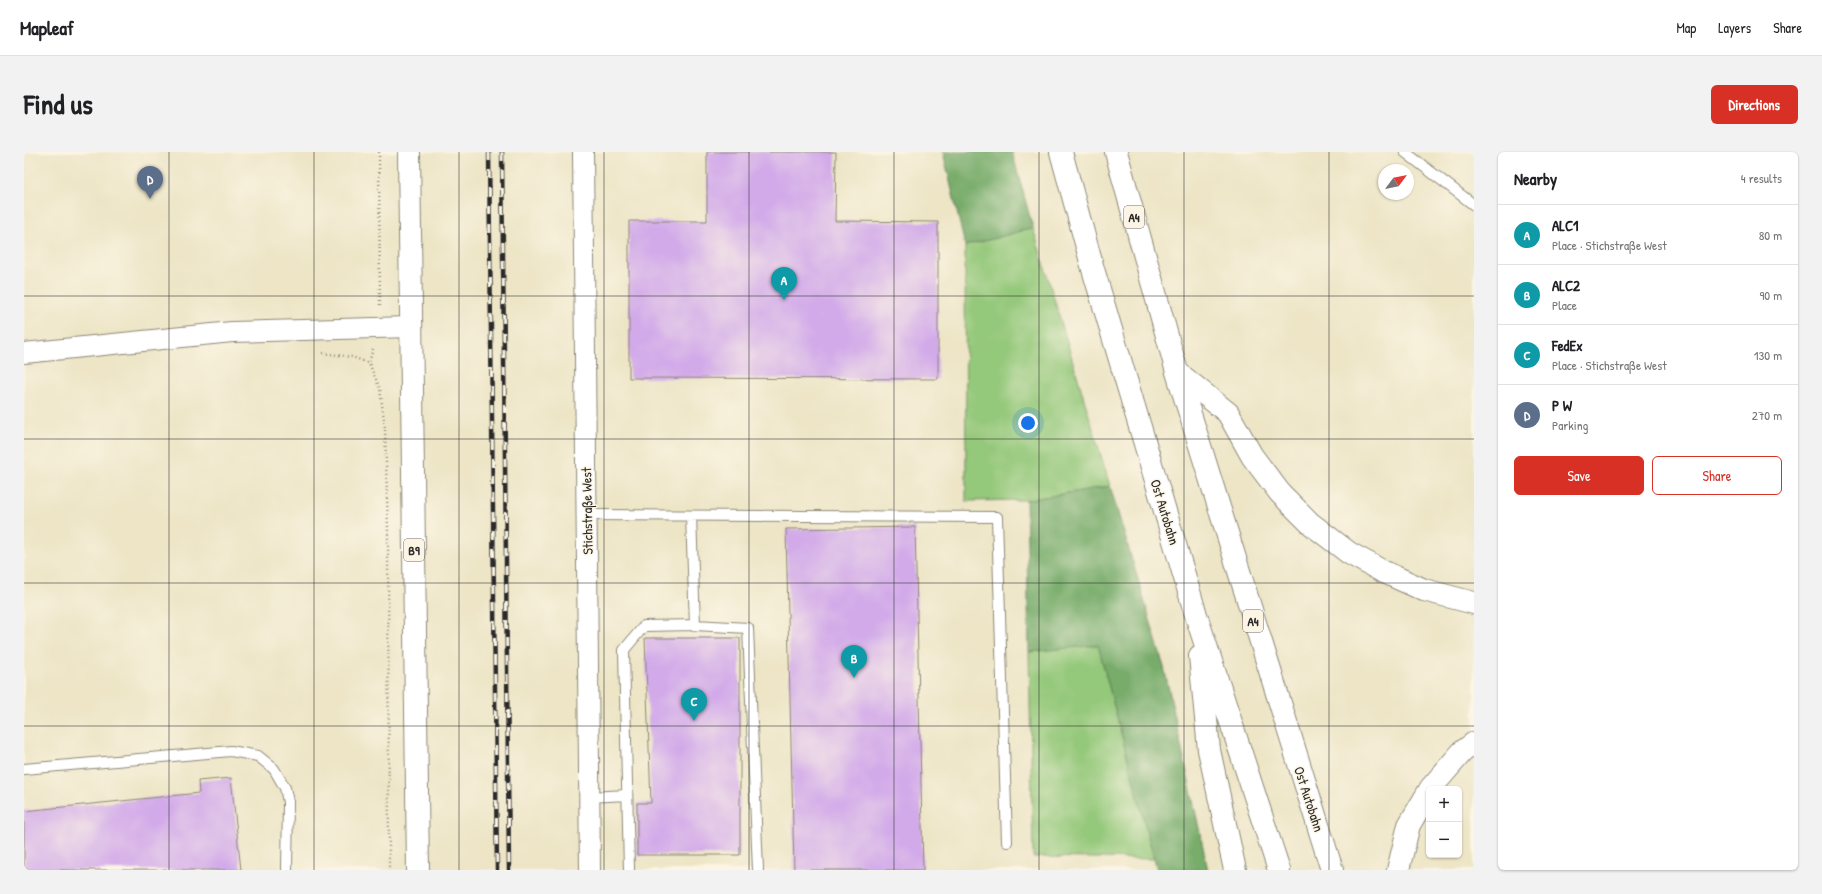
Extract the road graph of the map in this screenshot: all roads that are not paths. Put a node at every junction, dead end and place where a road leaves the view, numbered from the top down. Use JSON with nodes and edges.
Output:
{"nodes":[{"id":1,"x":409,"y":152,"type":"edge"},
{"id":2,"x":584,"y":152,"type":"edge"},
{"id":3,"x":1060,"y":152,"type":"edge"},
{"id":4,"x":1116,"y":152,"type":"edge"},
{"id":5,"x":1405,"y":152,"type":"edge"},
{"id":6,"x":1474,"y":205,"type":"edge"},
{"id":7,"x":411,"y":327,"type":"junction"},
{"id":8,"x":24,"y":353,"type":"edge"},
{"id":9,"x":1177,"y":372,"type":"junction"},
{"id":10,"x":587,"y":514,"type":"junction"},
{"id":11,"x":691,"y":516,"type":"junction"},
{"id":12,"x":1474,"y":603,"type":"edge"},
{"id":13,"x":1196,"y":615,"type":"junction"},
{"id":14,"x":695,"y":626,"type":"junction"},
{"id":15,"x":1474,"y":743,"type":"edge"},
{"id":16,"x":24,"y":769,"type":"edge"},
{"id":17,"x":1433,"y":786,"type":"edge"},
{"id":18,"x":627,"y":795,"type":"junction"},
{"id":19,"x":590,"y":796,"type":"junction"},
{"id":20,"x":1426,"y":797,"type":"edge"},
{"id":21,"x":1007,"y":842,"type":"dead end"},
{"id":22,"x":288,"y":870,"type":"edge"},
{"id":23,"x":418,"y":870,"type":"edge"},
{"id":24,"x":590,"y":870,"type":"edge"},
{"id":25,"x":629,"y":870,"type":"edge"},
{"id":26,"x":758,"y":870,"type":"edge"},
{"id":27,"x":1235,"y":870,"type":"edge"},
{"id":28,"x":1279,"y":870,"type":"edge"},
{"id":29,"x":1332,"y":870,"type":"edge"},
{"id":30,"x":1398,"y":870,"type":"edge"}],
"edges":[{"from":1,"to":7,"type":"main road","number":"B9"},
{"from":2,"to":10,"type":"street","name":"Stichstraße West"},
{"from":3,"to":13,"type":"main road","name":"Ost Autobahn"},
{"from":4,"to":9,"type":"main road","name":"Ost Autobahn","number":"A4"},
{"from":5,"to":6,"type":"lane"},
{"from":7,"to":8,"type":"street"},
{"from":7,"to":23,"type":"main road","number":"B9"},
{"from":9,"to":12,"type":"main road"},
{"from":9,"to":29,"type":"main road","name":"Ost Autobahn","number":"A4"},
{"from":10,"to":11,"type":"lane"},
{"from":10,"to":19,"type":"street","name":"Stichstraße West"},
{"from":11,"to":14,"type":"lane"},
{"from":11,"to":21,"type":"lane"},
{"from":13,"to":27,"type":"main road"},
{"from":13,"to":28,"type":"main road","name":"Ost Autobahn"},
{"from":14,"to":18,"type":"lane"},
{"from":14,"to":26,"type":"lane"},
{"from":15,"to":17,"type":"main road"},
{"from":16,"to":22,"type":"lane"},
{"from":18,"to":19,"type":"lane"},
{"from":18,"to":25,"type":"lane"},
{"from":19,"to":24,"type":"street","name":"Stichstraße West"},
{"from":20,"to":30,"type":"main road"}]}
